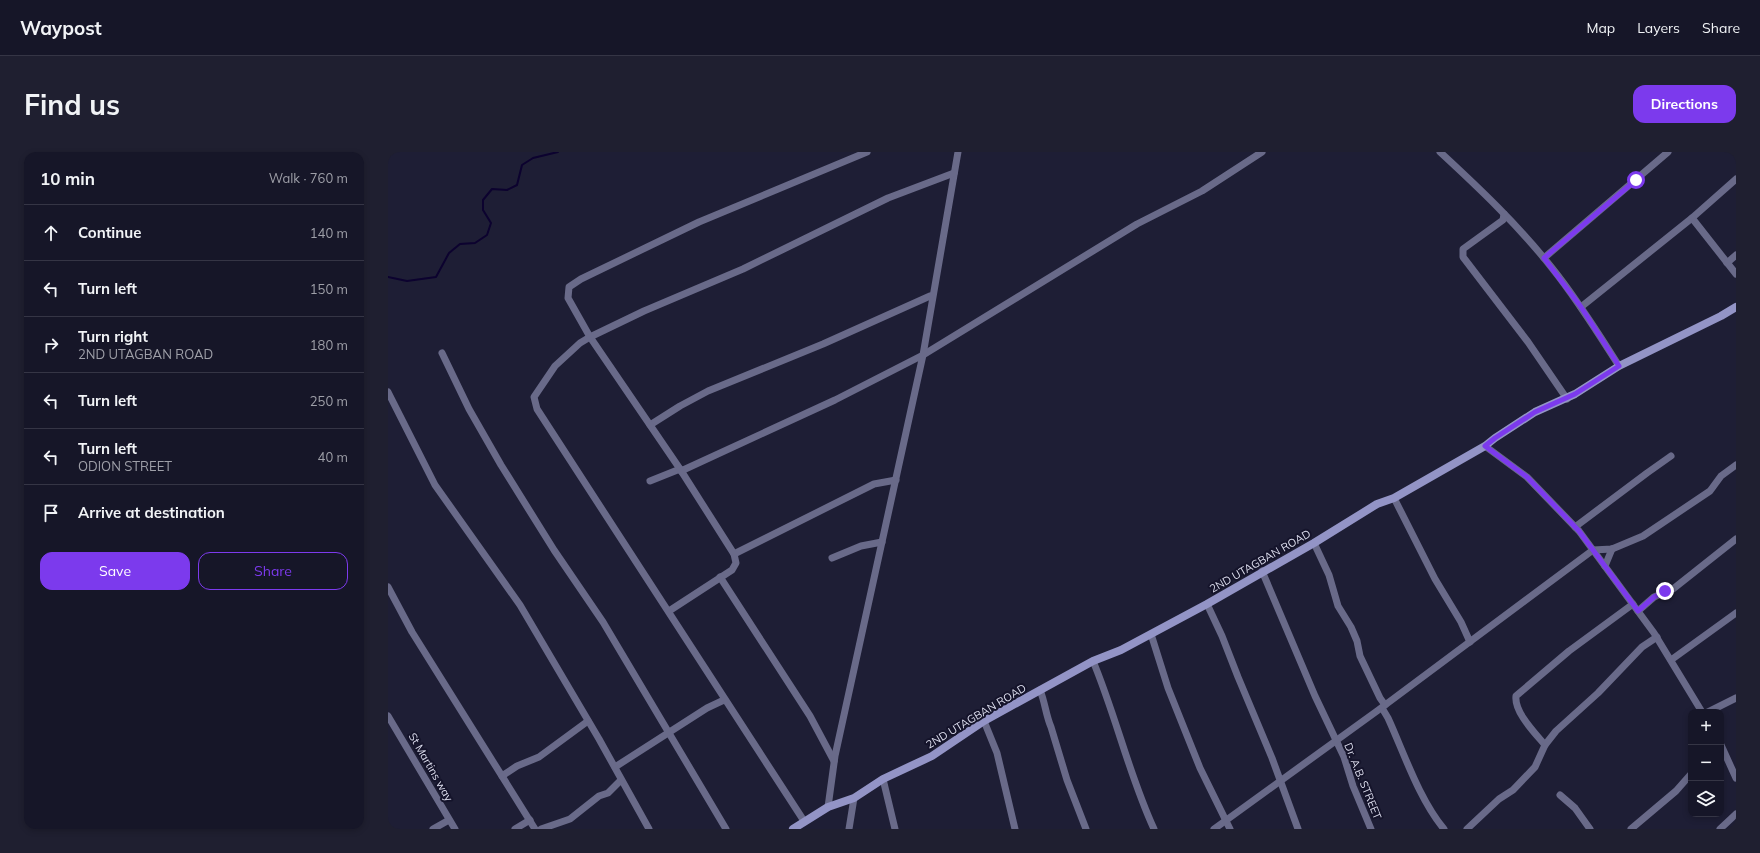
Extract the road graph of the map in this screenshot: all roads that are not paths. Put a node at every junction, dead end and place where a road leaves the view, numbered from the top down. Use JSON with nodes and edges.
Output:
{"nodes":[{"id":1,"x":867,"y":152,"type":"edge"},
{"id":2,"x":958,"y":152,"type":"edge"},
{"id":3,"x":1262,"y":152,"type":"edge"},
{"id":4,"x":1440,"y":152,"type":"edge"},
{"id":5,"x":1668,"y":152,"type":"edge"},
{"id":6,"x":954,"y":173,"type":"junction"},
{"id":7,"x":1736,"y":178,"type":"edge"},
{"id":8,"x":1504,"y":214,"type":"junction"},
{"id":9,"x":1692,"y":218,"type":"junction"},
{"id":10,"x":1736,"y":255,"type":"edge"},
{"id":11,"x":1544,"y":258,"type":"junction"},
{"id":12,"x":1727,"y":263,"type":"junction"},
{"id":13,"x":1736,"y":274,"type":"edge"},
{"id":14,"x":930,"y":296,"type":"dead end"},
{"id":15,"x":1581,"y":307,"type":"junction"},
{"id":16,"x":1736,"y":307,"type":"edge"},
{"id":17,"x":590,"y":337,"type":"junction"},
{"id":18,"x":442,"y":353,"type":"dead end"},
{"id":19,"x":923,"y":355,"type":"junction"},
{"id":20,"x":1619,"y":366,"type":"junction"},
{"id":21,"x":388,"y":392,"type":"edge"},
{"id":22,"x":1567,"y":399,"type":"junction"},
{"id":23,"x":650,"y":425,"type":"junction"},
{"id":24,"x":1485,"y":446,"type":"junction"},
{"id":25,"x":1672,"y":456,"type":"dead end"},
{"id":26,"x":1736,"y":465,"type":"edge"},
{"id":27,"x":680,"y":470,"type":"junction"},
{"id":28,"x":896,"y":480,"type":"junction"},
{"id":29,"x":650,"y":481,"type":"dead end"},
{"id":30,"x":1394,"y":498,"type":"junction"},
{"id":31,"x":1575,"y":527,"type":"junction"},
{"id":32,"x":1736,"y":539,"type":"edge"},
{"id":33,"x":882,"y":542,"type":"junction"},
{"id":34,"x":1314,"y":542,"type":"junction"},
{"id":35,"x":1612,"y":549,"type":"junction"},
{"id":36,"x":1593,"y":550,"type":"junction"},
{"id":37,"x":734,"y":554,"type":"junction"},
{"id":38,"x":832,"y":558,"type":"dead end"},
{"id":39,"x":1605,"y":566,"type":"junction"},
{"id":40,"x":1262,"y":571,"type":"junction"},
{"id":41,"x":720,"y":577,"type":"junction"},
{"id":42,"x":388,"y":588,"type":"edge"},
{"id":43,"x":1207,"y":604,"type":"junction"},
{"id":44,"x":1633,"y":604,"type":"junction"},
{"id":45,"x":669,"y":611,"type":"junction"},
{"id":46,"x":1638,"y":611,"type":"junction"},
{"id":47,"x":1736,"y":613,"type":"edge"},
{"id":48,"x":1151,"y":634,"type":"junction"},
{"id":49,"x":1657,"y":637,"type":"junction"},
{"id":50,"x":1470,"y":642,"type":"junction"},
{"id":51,"x":1093,"y":660,"type":"junction"},
{"id":52,"x":1671,"y":660,"type":"junction"},
{"id":53,"x":1040,"y":690,"type":"junction"},
{"id":54,"x":1736,"y":698,"type":"edge"},
{"id":55,"x":724,"y":700,"type":"dead end"},
{"id":56,"x":1383,"y":706,"type":"junction"},
{"id":57,"x":1700,"y":709,"type":"edge"},
{"id":58,"x":1714,"y":709,"type":"edge"},
{"id":59,"x":388,"y":716,"type":"edge"},
{"id":60,"x":588,"y":721,"type":"junction"},
{"id":61,"x":984,"y":721,"type":"junction"},
{"id":62,"x":669,"y":733,"type":"junction"},
{"id":63,"x":1335,"y":741,"type":"junction"},
{"id":64,"x":1545,"y":745,"type":"junction"},
{"id":65,"x":1724,"y":751,"type":"edge"},
{"id":66,"x":834,"y":761,"type":"junction"},
{"id":67,"x":615,"y":767,"type":"junction"},
{"id":68,"x":1734,"y":769,"type":"edge"},
{"id":69,"x":502,"y":776,"type":"junction"},
{"id":70,"x":1688,"y":777,"type":"edge"},
{"id":71,"x":1736,"y":778,"type":"edge"},
{"id":72,"x":883,"y":779,"type":"junction"},
{"id":73,"x":621,"y":780,"type":"junction"},
{"id":74,"x":1280,"y":781,"type":"junction"},
{"id":75,"x":1560,"y":795,"type":"dead end"},
{"id":76,"x":854,"y":798,"type":"junction"},
{"id":77,"x":828,"y":807,"type":"junction"},
{"id":78,"x":1736,"y":814,"type":"edge"},
{"id":79,"x":449,"y":820,"type":"junction"},
{"id":80,"x":530,"y":820,"type":"junction"},
{"id":81,"x":1226,"y":820,"type":"junction"},
{"id":82,"x":804,"y":821,"type":"junction"},
{"id":83,"x":433,"y":829,"type":"edge"},
{"id":84,"x":455,"y":829,"type":"edge"},
{"id":85,"x":515,"y":829,"type":"edge"},
{"id":86,"x":535,"y":829,"type":"edge"},
{"id":87,"x":541,"y":829,"type":"edge"},
{"id":88,"x":649,"y":829,"type":"edge"},
{"id":89,"x":726,"y":829,"type":"edge"},
{"id":90,"x":793,"y":829,"type":"edge"},
{"id":91,"x":849,"y":829,"type":"edge"},
{"id":92,"x":895,"y":829,"type":"edge"},
{"id":93,"x":1015,"y":829,"type":"edge"},
{"id":94,"x":1086,"y":829,"type":"edge"},
{"id":95,"x":1154,"y":829,"type":"edge"},
{"id":96,"x":1214,"y":829,"type":"edge"},
{"id":97,"x":1230,"y":829,"type":"edge"},
{"id":98,"x":1298,"y":829,"type":"edge"},
{"id":99,"x":1371,"y":829,"type":"edge"},
{"id":100,"x":1444,"y":829,"type":"edge"},
{"id":101,"x":1467,"y":829,"type":"edge"},
{"id":102,"x":1590,"y":829,"type":"edge"},
{"id":103,"x":1631,"y":829,"type":"edge"},
{"id":104,"x":1720,"y":829,"type":"edge"}],
"edges":[{"from":1,"to":17,"type":"street"},
{"from":2,"to":6,"type":"street"},
{"from":3,"to":19,"type":"street"},
{"from":4,"to":8,"type":"street"},
{"from":5,"to":11,"type":"street"},
{"from":6,"to":17,"type":"street"},
{"from":6,"to":19,"type":"street"},
{"from":7,"to":9,"type":"street"},
{"from":8,"to":11,"type":"street"},
{"from":8,"to":22,"type":"street"},
{"from":9,"to":12,"type":"street"},
{"from":9,"to":15,"type":"street"},
{"from":10,"to":12,"type":"street"},
{"from":11,"to":15,"type":"street"},
{"from":12,"to":13,"type":"street"},
{"from":14,"to":23,"type":"street"},
{"from":15,"to":20,"type":"street"},
{"from":16,"to":20,"type":"street","name":"2ND UTAGBAN ROAD"},
{"from":17,"to":23,"type":"street"},
{"from":17,"to":45,"type":"street"},
{"from":18,"to":62,"type":"street"},
{"from":19,"to":27,"type":"street"},
{"from":19,"to":28,"type":"street"},
{"from":20,"to":22,"type":"street","name":"2ND UTAGBAN ROAD"},
{"from":21,"to":60,"type":"street"},
{"from":22,"to":24,"type":"street","name":"2ND UTAGBAN ROAD"},
{"from":23,"to":27,"type":"street"},
{"from":24,"to":30,"type":"street","name":"2ND UTAGBAN ROAD"},
{"from":24,"to":31,"type":"street"},
{"from":25,"to":31,"type":"street"},
{"from":26,"to":35,"type":"street"},
{"from":27,"to":29,"type":"street"},
{"from":27,"to":37,"type":"street"},
{"from":28,"to":33,"type":"street"},
{"from":28,"to":37,"type":"street"},
{"from":30,"to":34,"type":"street","name":"2ND UTAGBAN ROAD"},
{"from":30,"to":50,"type":"street"},
{"from":31,"to":36,"type":"street"},
{"from":32,"to":46,"type":"street"},
{"from":33,"to":38,"type":"street"},
{"from":33,"to":66,"type":"street"},
{"from":34,"to":40,"type":"street","name":"2ND UTAGBAN ROAD"},
{"from":34,"to":56,"type":"street"},
{"from":35,"to":36,"type":"street"},
{"from":35,"to":39,"type":"street"},
{"from":36,"to":39,"type":"street"},
{"from":36,"to":50,"type":"street"},
{"from":37,"to":41,"type":"street"},
{"from":39,"to":44,"type":"street"},
{"from":40,"to":43,"type":"street","name":"2ND UTAGBAN ROAD"},
{"from":40,"to":63,"type":"street","name":"Dr. A.B. STREET"},
{"from":41,"to":45,"type":"street"},
{"from":41,"to":66,"type":"street"},
{"from":42,"to":69,"type":"street"},
{"from":43,"to":48,"type":"street","name":"2ND UTAGBAN ROAD"},
{"from":43,"to":74,"type":"street"},
{"from":44,"to":46,"type":"street"},
{"from":44,"to":64,"type":"street"},
{"from":45,"to":82,"type":"street"},
{"from":46,"to":49,"type":"street"},
{"from":47,"to":52,"type":"street"},
{"from":48,"to":51,"type":"street","name":"2ND UTAGBAN ROAD"},
{"from":48,"to":81,"type":"street"},
{"from":49,"to":52,"type":"street"},
{"from":49,"to":64,"type":"street"},
{"from":50,"to":56,"type":"street"},
{"from":51,"to":53,"type":"street","name":"2ND UTAGBAN ROAD"},
{"from":51,"to":95,"type":"street"},
{"from":52,"to":57,"type":"street"},
{"from":53,"to":61,"type":"street","name":"2ND UTAGBAN ROAD"},
{"from":53,"to":94,"type":"street"},
{"from":54,"to":58,"type":"street"},
{"from":55,"to":62,"type":"street"},
{"from":56,"to":63,"type":"street"},
{"from":56,"to":100,"type":"street"},
{"from":59,"to":79,"type":"street","name":"St Martins way"},
{"from":60,"to":67,"type":"street"},
{"from":60,"to":69,"type":"street"},
{"from":61,"to":72,"type":"street","name":"2ND UTAGBAN ROAD"},
{"from":61,"to":93,"type":"street"},
{"from":62,"to":67,"type":"street"},
{"from":62,"to":89,"type":"street"},
{"from":63,"to":74,"type":"street"},
{"from":63,"to":99,"type":"street","name":"Dr. A.B. STREET"},
{"from":64,"to":101,"type":"street"},
{"from":65,"to":68,"type":"street"},
{"from":66,"to":77,"type":"street"},
{"from":67,"to":73,"type":"street"},
{"from":68,"to":71,"type":"street"},
{"from":69,"to":80,"type":"street"},
{"from":70,"to":103,"type":"street"},
{"from":72,"to":76,"type":"street","name":"2ND UTAGBAN ROAD"},
{"from":72,"to":92,"type":"street"},
{"from":73,"to":87,"type":"street"},
{"from":73,"to":88,"type":"street"},
{"from":74,"to":81,"type":"street"},
{"from":74,"to":98,"type":"street"},
{"from":75,"to":102,"type":"street"},
{"from":76,"to":77,"type":"street","name":"2ND UTAGBAN ROAD"},
{"from":76,"to":91,"type":"street"},
{"from":77,"to":82,"type":"street","name":"2ND UTAGBAN ROAD"},
{"from":78,"to":104,"type":"street"},
{"from":79,"to":83,"type":"street"},
{"from":79,"to":84,"type":"street","name":"St Martins way"},
{"from":80,"to":85,"type":"street"},
{"from":80,"to":86,"type":"street"},
{"from":81,"to":96,"type":"street"},
{"from":81,"to":97,"type":"street"},
{"from":82,"to":90,"type":"street","name":"2ND UTAGBAN ROAD"}]}
